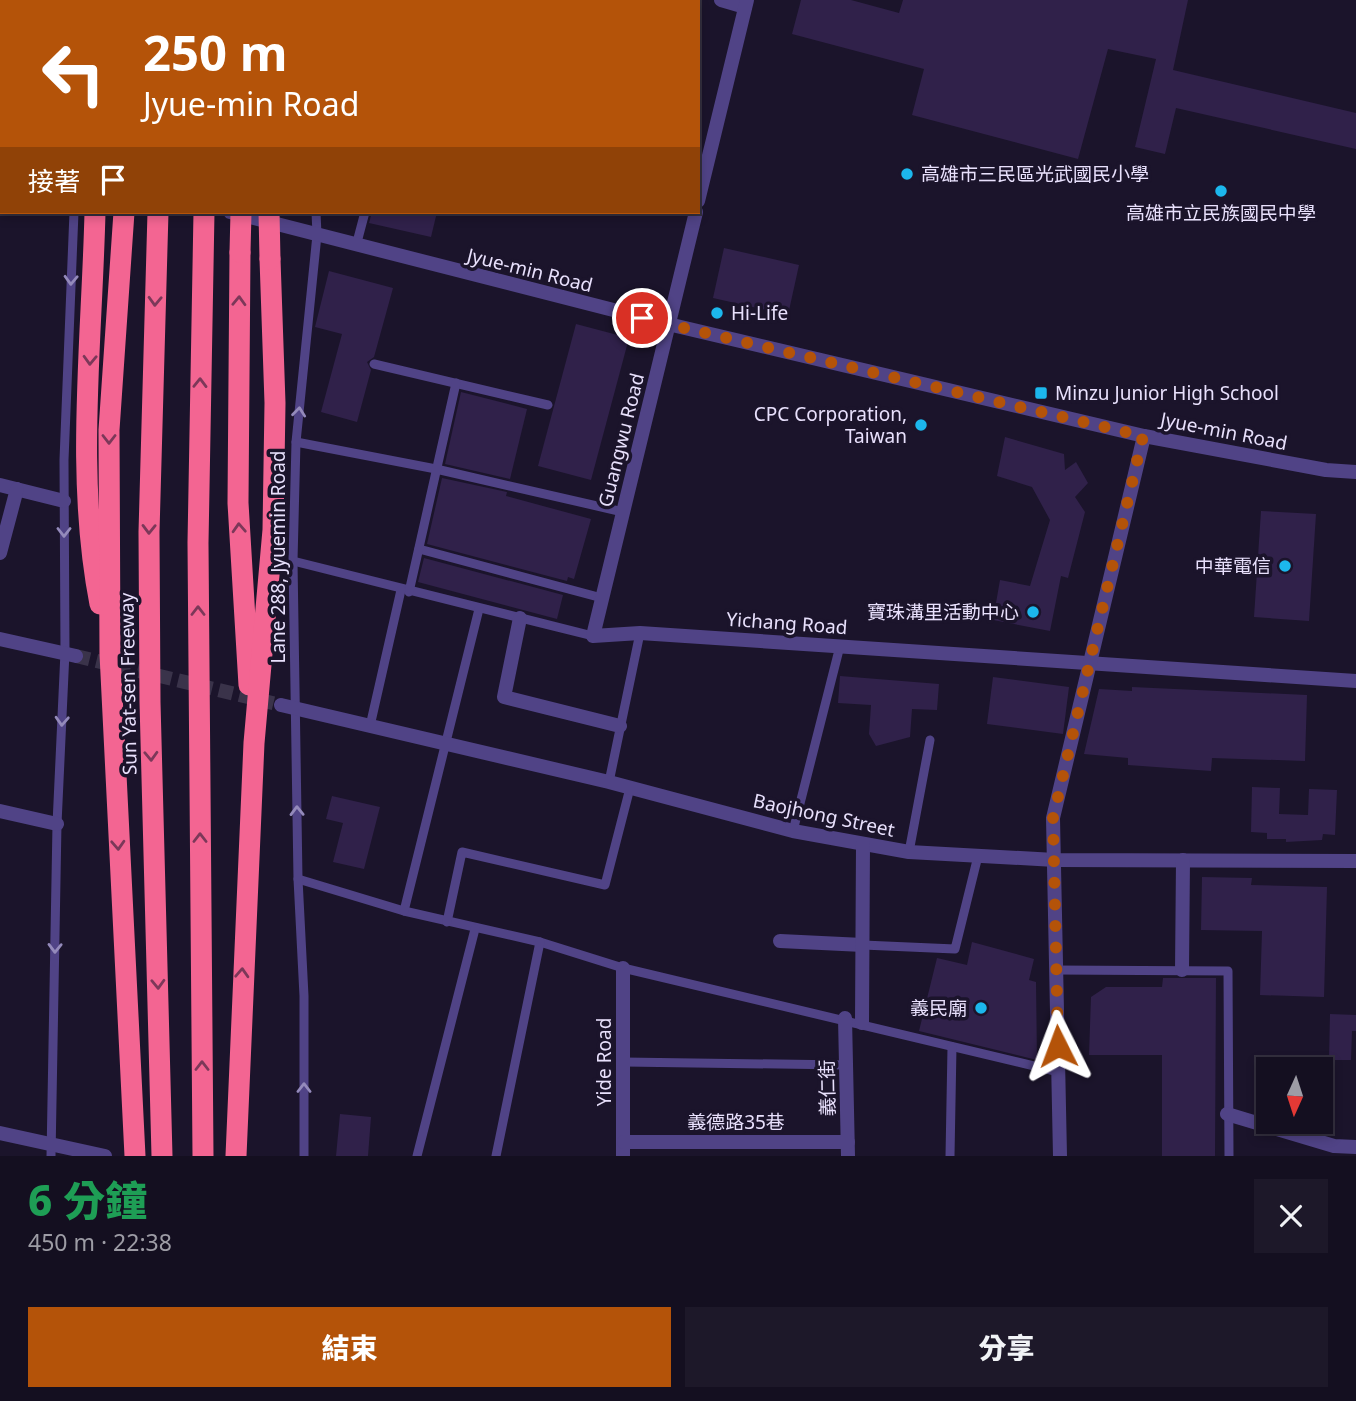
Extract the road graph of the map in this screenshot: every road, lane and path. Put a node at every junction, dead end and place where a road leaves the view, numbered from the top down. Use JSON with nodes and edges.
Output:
{"nodes":[{"id":1,"x":721,"y":0,"type":"edge"},
{"id":2,"x":746,"y":3,"type":"edge"},
{"id":3,"x":704,"y":150,"type":"edge"},
{"id":4,"x":700,"y":184,"type":"edge"},
{"id":5,"x":74,"y":214,"type":"edge"},
{"id":6,"x":204,"y":214,"type":"edge"},
{"id":7,"x":238,"y":214,"type":"edge"},
{"id":8,"x":241,"y":214,"type":"edge"},
{"id":9,"x":269,"y":214,"type":"edge"},
{"id":10,"x":316,"y":214,"type":"edge"},
{"id":11,"x":364,"y":214,"type":"edge"},
{"id":12,"x":696,"y":214,"type":"edge"},
{"id":13,"x":95,"y":215,"type":"edge"},
{"id":14,"x":124,"y":218,"type":"edge"},
{"id":15,"x":158,"y":222,"type":"edge"},
{"id":16,"x":317,"y":235,"type":"junction"},
{"id":17,"x":356,"y":246,"type":"junction"},
{"id":18,"x":668,"y":324,"type":"junction"},
{"id":19,"x":374,"y":364,"type":"dead end"},
{"id":20,"x":456,"y":383,"type":"junction"},
{"id":21,"x":548,"y":405,"type":"dead end"},
{"id":22,"x":1143,"y":436,"type":"junction"},
{"id":23,"x":296,"y":442,"type":"junction"},
{"id":24,"x":436,"y":469,"type":"junction"},
{"id":25,"x":1356,"y":472,"type":"edge"},
{"id":26,"x":0,"y":485,"type":"edge"},
{"id":27,"x":17,"y":489,"type":"junction"},
{"id":28,"x":64,"y":501,"type":"junction"},
{"id":29,"x":623,"y":512,"type":"junction"},
{"id":30,"x":419,"y":549,"type":"junction"},
{"id":31,"x":0,"y":552,"type":"edge"},
{"id":32,"x":293,"y":561,"type":"junction"},
{"id":33,"x":405,"y":591,"type":"junction"},
{"id":34,"x":602,"y":598,"type":"junction"},
{"id":35,"x":479,"y":609,"type":"junction"},
{"id":36,"x":520,"y":618,"type":"junction"},
{"id":37,"x":640,"y":633,"type":"junction"},
{"id":38,"x":593,"y":636,"type":"junction"},
{"id":39,"x":0,"y":639,"type":"edge"},
{"id":40,"x":840,"y":646,"type":"junction"},
{"id":41,"x":70,"y":654,"type":"junction"},
{"id":42,"x":110,"y":654,"type":"junction"},
{"id":43,"x":1088,"y":662,"type":"junction"},
{"id":44,"x":1356,"y":681,"type":"edge"},
{"id":45,"x":281,"y":705,"type":"tunnel mouth"},
{"id":46,"x":296,"y":710,"type":"junction"},
{"id":47,"x":370,"y":726,"type":"junction"},
{"id":48,"x":620,"y":726,"type":"junction"},
{"id":49,"x":930,"y":740,"type":"dead end"},
{"id":50,"x":254,"y":743,"type":"junction"},
{"id":51,"x":446,"y":744,"type":"junction"},
{"id":52,"x":608,"y":782,"type":"junction"},
{"id":53,"x":630,"y":788,"type":"junction"},
{"id":54,"x":0,"y":811,"type":"edge"},
{"id":55,"x":57,"y":824,"type":"junction"},
{"id":56,"x":793,"y":831,"type":"junction"},
{"id":57,"x":863,"y":844,"type":"junction"},
{"id":58,"x":909,"y":852,"type":"junction"},
{"id":59,"x":978,"y":856,"type":"junction"},
{"id":60,"x":1055,"y":860,"type":"junction"},
{"id":61,"x":1183,"y":860,"type":"junction"},
{"id":62,"x":1356,"y":861,"type":"edge"},
{"id":63,"x":298,"y":880,"type":"junction"},
{"id":64,"x":404,"y":911,"type":"junction"},
{"id":65,"x":447,"y":922,"type":"junction"},
{"id":66,"x":475,"y":929,"type":"junction"},
{"id":67,"x":780,"y":941,"type":"dead end"},
{"id":68,"x":540,"y":942,"type":"junction"},
{"id":69,"x":863,"y":945,"type":"junction"},
{"id":70,"x":623,"y":968,"type":"junction"},
{"id":71,"x":1055,"y":970,"type":"junction"},
{"id":72,"x":1182,"y":970,"type":"junction"},
{"id":73,"x":845,"y":1018,"type":"junction"},
{"id":74,"x":862,"y":1023,"type":"junction"},
{"id":75,"x":952,"y":1047,"type":"junction"},
{"id":76,"x":624,"y":1062,"type":"junction"},
{"id":77,"x":846,"y":1065,"type":"junction"},
{"id":78,"x":1059,"y":1072,"type":"junction"},
{"id":79,"x":1227,"y":1114,"type":"junction"},
{"id":80,"x":0,"y":1133,"type":"edge"},
{"id":81,"x":1356,"y":1147,"type":"edge"},
{"id":82,"x":236,"y":1148,"type":"edge"},
{"id":83,"x":624,"y":1149,"type":"edge"},
{"id":84,"x":848,"y":1149,"type":"edge"},
{"id":85,"x":51,"y":1150,"type":"edge"},
{"id":86,"x":105,"y":1156,"type":"edge"},
{"id":87,"x":135,"y":1156,"type":"edge"},
{"id":88,"x":162,"y":1156,"type":"edge"},
{"id":89,"x":204,"y":1156,"type":"edge"},
{"id":90,"x":304,"y":1156,"type":"edge"},
{"id":91,"x":417,"y":1156,"type":"edge"},
{"id":92,"x":496,"y":1156,"type":"edge"},
{"id":93,"x":950,"y":1156,"type":"edge"},
{"id":94,"x":1060,"y":1156,"type":"edge"},
{"id":95,"x":1229,"y":1156,"type":"edge"}],
"edges":[{"from":1,"to":2,"type":"street"},
{"from":2,"to":3,"type":"street"},
{"from":3,"to":4,"type":"street"},
{"from":5,"to":28,"type":"lane","one_way":true},
{"from":89,"to":6,"type":"highway","one_way":true},
{"from":7,"to":16,"type":"street","name":"Jyue-min Road"},
{"from":50,"to":8,"type":"highway","one_way":true,"bridge":true},
{"from":9,"to":50,"type":"highway","bridge":true},
{"from":10,"to":16,"type":"lane","name":"Lane 288, Jyuemin Road"},
{"from":11,"to":17,"type":"lane"},
{"from":12,"to":18,"type":"street","name":"Guangwu Road"},
{"from":13,"to":42,"type":"highway","one_way":true},
{"from":14,"to":42,"type":"highway","one_way":true},
{"from":15,"to":88,"type":"highway","name":"Sun Yat-sen Freeway","one_way":true},
{"from":16,"to":17,"type":"street","name":"Jyue-min Road"},
{"from":23,"to":16,"type":"lane","name":"Lane 288, Jyuemin Road","one_way":true},
{"from":17,"to":18,"type":"street","name":"Jyue-min Road"},
{"from":18,"to":22,"type":"street","name":"Jyue-min Road"},
{"from":18,"to":29,"type":"street","name":"Guangwu Road"},
{"from":19,"to":20,"type":"lane"},
{"from":20,"to":21,"type":"lane"},
{"from":20,"to":24,"type":"lane"},
{"from":22,"to":25,"type":"street","name":"Jyue-min Road"},
{"from":22,"to":43,"type":"street"},
{"from":23,"to":24,"type":"lane"},
{"from":23,"to":32,"type":"lane","name":"Lane 288, Jyuemin Road"},
{"from":24,"to":29,"type":"lane"},
{"from":24,"to":30,"type":"lane"},
{"from":26,"to":27,"type":"street"},
{"from":27,"to":28,"type":"street"},
{"from":27,"to":31,"type":"street"},
{"from":28,"to":41,"type":"lane","one_way":true},
{"from":29,"to":34,"type":"street","name":"Guangwu Road"},
{"from":30,"to":33,"type":"lane"},
{"from":30,"to":34,"type":"lane"},
{"from":32,"to":33,"type":"lane"},
{"from":32,"to":46,"type":"lane","name":"Lane 288, Jyuemin Road"},
{"from":33,"to":35,"type":"lane"},
{"from":33,"to":47,"type":"lane"},
{"from":34,"to":38,"type":"street","name":"Guangwu Road"},
{"from":35,"to":36,"type":"lane"},
{"from":35,"to":51,"type":"lane"},
{"from":36,"to":38,"type":"lane"},
{"from":36,"to":48,"type":"street"},
{"from":37,"to":38,"type":"street","name":"Yichang Road"},
{"from":37,"to":40,"type":"street","name":"Yichang Road"},
{"from":37,"to":48,"type":"lane"},
{"from":39,"to":41,"type":"street"},
{"from":40,"to":43,"type":"street","name":"Yichang Road"},
{"from":40,"to":56,"type":"lane"},
{"from":41,"to":55,"type":"lane","one_way":true},
{"from":42,"to":87,"type":"highway","one_way":true},
{"from":43,"to":44,"type":"street","name":"Yichang Road"},
{"from":43,"to":60,"type":"street"},
{"from":45,"to":46,"type":"street","name":"Baojhong Street"},
{"from":46,"to":47,"type":"street","name":"Baojhong Street"},
{"from":63,"to":46,"type":"lane","name":"Lane 288, Jyuemin Road","one_way":true},
{"from":47,"to":51,"type":"street","name":"Baojhong Street"},
{"from":48,"to":52,"type":"lane"},
{"from":49,"to":58,"type":"lane"},
{"from":82,"to":50,"type":"highway","one_way":true},
{"from":51,"to":52,"type":"street","name":"Baojhong Street"},
{"from":51,"to":64,"type":"lane"},
{"from":52,"to":53,"type":"street","name":"Baojhong Street"},
{"from":53,"to":56,"type":"street","name":"Baojhong Street"},
{"from":53,"to":65,"type":"lane"},
{"from":54,"to":55,"type":"street"},
{"from":55,"to":85,"type":"lane","one_way":true},
{"from":56,"to":57,"type":"street","name":"Baojhong Street"},
{"from":57,"to":58,"type":"street","name":"Baojhong Street"},
{"from":57,"to":69,"type":"street"},
{"from":58,"to":59,"type":"street","name":"Baojhong Street"},
{"from":59,"to":60,"type":"street","name":"Baojhong Street"},
{"from":59,"to":69,"type":"lane"},
{"from":60,"to":61,"type":"street","name":"Baojhong Street"},
{"from":60,"to":71,"type":"street"},
{"from":61,"to":62,"type":"street","name":"Baojhong Street"},
{"from":61,"to":72,"type":"street"},
{"from":63,"to":64,"type":"lane"},
{"from":90,"to":63,"type":"lane","name":"Lane 288, Jyuemin Road","one_way":true},
{"from":64,"to":65,"type":"lane"},
{"from":65,"to":66,"type":"lane"},
{"from":66,"to":68,"type":"lane"},
{"from":66,"to":91,"type":"lane"},
{"from":67,"to":69,"type":"street"},
{"from":68,"to":70,"type":"lane"},
{"from":68,"to":92,"type":"lane"},
{"from":69,"to":74,"type":"street"},
{"from":70,"to":73,"type":"lane"},
{"from":70,"to":76,"type":"street","name":"Yide Road"},
{"from":71,"to":72,"type":"lane"},
{"from":71,"to":78,"type":"street"},
{"from":72,"to":79,"type":"lane"},
{"from":73,"to":74,"type":"lane"},
{"from":73,"to":77,"type":"street","name":"義仁街"},
{"from":74,"to":75,"type":"lane"},
{"from":75,"to":78,"type":"lane"},
{"from":75,"to":93,"type":"lane"},
{"from":76,"to":77,"type":"lane"},
{"from":76,"to":83,"type":"street","name":"Yide Road"},
{"from":77,"to":84,"type":"street","name":"義仁街"},
{"from":78,"to":94,"type":"street"},
{"from":79,"to":81,"type":"street"},
{"from":79,"to":95,"type":"lane"},
{"from":80,"to":85,"type":"street"},
{"from":83,"to":84,"type":"street","name":"義德路35巷"},
{"from":85,"to":86,"type":"street"}]}
